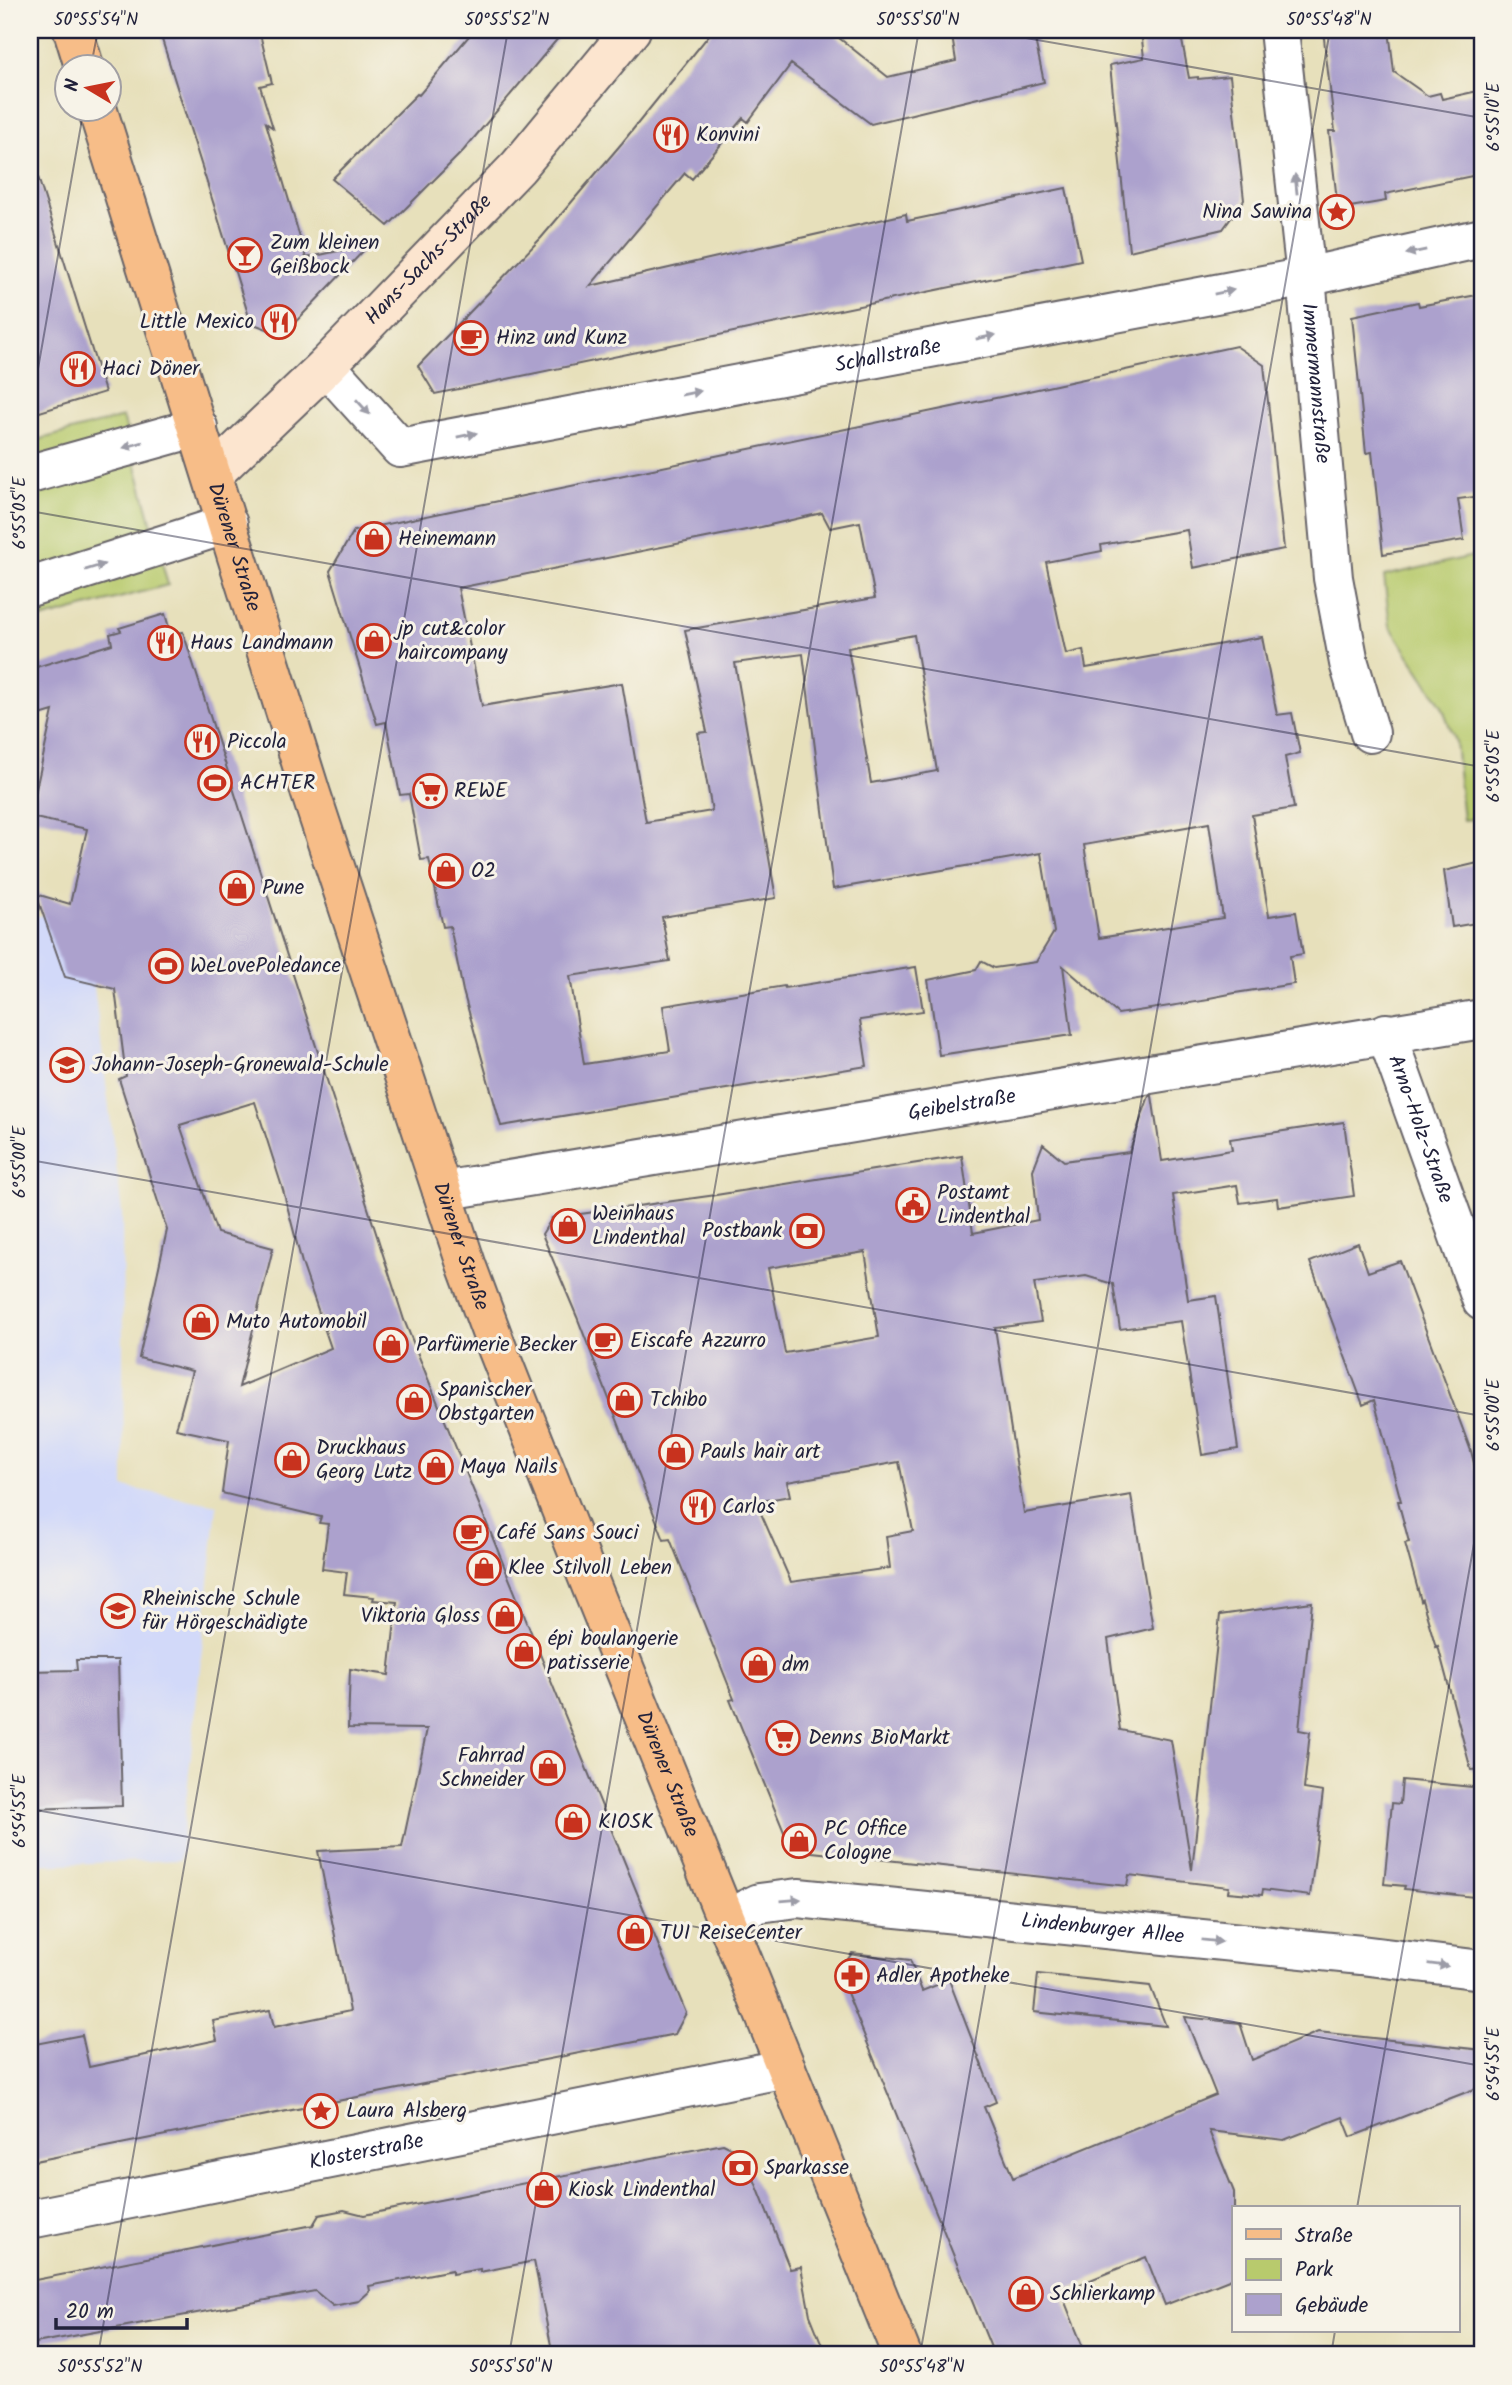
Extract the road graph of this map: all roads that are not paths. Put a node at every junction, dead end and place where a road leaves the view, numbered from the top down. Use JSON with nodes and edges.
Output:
{"nodes":[{"id":1,"x":73,"y":30,"type":"edge"},
{"id":2,"x":631,"y":30,"type":"edge"},
{"id":3,"x":1279,"y":30,"type":"edge"},
{"id":4,"x":80,"y":52,"type":"edge"},
{"id":5,"x":101,"y":122,"type":"edge"},
{"id":6,"x":1482,"y":238,"type":"edge"},
{"id":7,"x":1306,"y":276,"type":"junction"},
{"id":8,"x":327,"y":366,"type":"junction"},
{"id":9,"x":198,"y":427,"type":"junction"},
{"id":10,"x":30,"y":474,"type":"edge"},
{"id":11,"x":213,"y":474,"type":"junction"},
{"id":12,"x":228,"y":524,"type":"junction"},
{"id":13,"x":30,"y":587,"type":"edge"},
{"id":14,"x":1370,"y":733,"type":"dead end"},
{"id":15,"x":1482,"y":1019,"type":"edge"},
{"id":16,"x":1385,"y":1033,"type":"junction"},
{"id":17,"x":442,"y":1191,"type":"junction"},
{"id":18,"x":1482,"y":1301,"type":"edge"},
{"id":19,"x":726,"y":1919,"type":"junction"},
{"id":20,"x":1482,"y":1970,"type":"edge"},
{"id":21,"x":786,"y":2068,"type":"junction"},
{"id":22,"x":30,"y":2219,"type":"edge"},
{"id":23,"x":902,"y":2355,"type":"edge"}],
"edges":[{"from":1,"to":4,"type":"main road"},
{"from":2,"to":8,"type":"street","name":"Hans-Sachs-Straße"},
{"from":7,"to":3,"type":"street","name":"Immermannstraße","one_way":true},
{"from":5,"to":9,"type":"main road","name":"Dürener Straße"},
{"from":6,"to":7,"type":"street","name":"Schallstraße","one_way":true},
{"from":8,"to":7,"type":"street","name":"Schallstraße","one_way":true},
{"from":7,"to":14,"type":"street","name":"Immermannstraße"},
{"from":8,"to":11,"type":"street","name":"Hans-Sachs-Straße"},
{"from":9,"to":10,"type":"street","one_way":true},
{"from":9,"to":11,"type":"main road","name":"Dürener Straße"},
{"from":11,"to":12,"type":"main road","name":"Dürener Straße"},
{"from":13,"to":12,"type":"street","one_way":true},
{"from":12,"to":17,"type":"main road","name":"Dürener Straße"},
{"from":15,"to":16,"type":"street","name":"Geibelstraße"},
{"from":16,"to":17,"type":"street","name":"Geibelstraße"},
{"from":16,"to":18,"type":"street","name":"Arno-Holz-Straße"},
{"from":17,"to":19,"type":"main road","name":"Dürener Straße"},
{"from":19,"to":20,"type":"street","name":"Lindenburger Allee","one_way":true},
{"from":19,"to":21,"type":"main road","name":"Dürener Straße"},
{"from":21,"to":22,"type":"street","name":"Klosterstraße"},
{"from":21,"to":23,"type":"main road","name":"Dürener Straße"}]}
